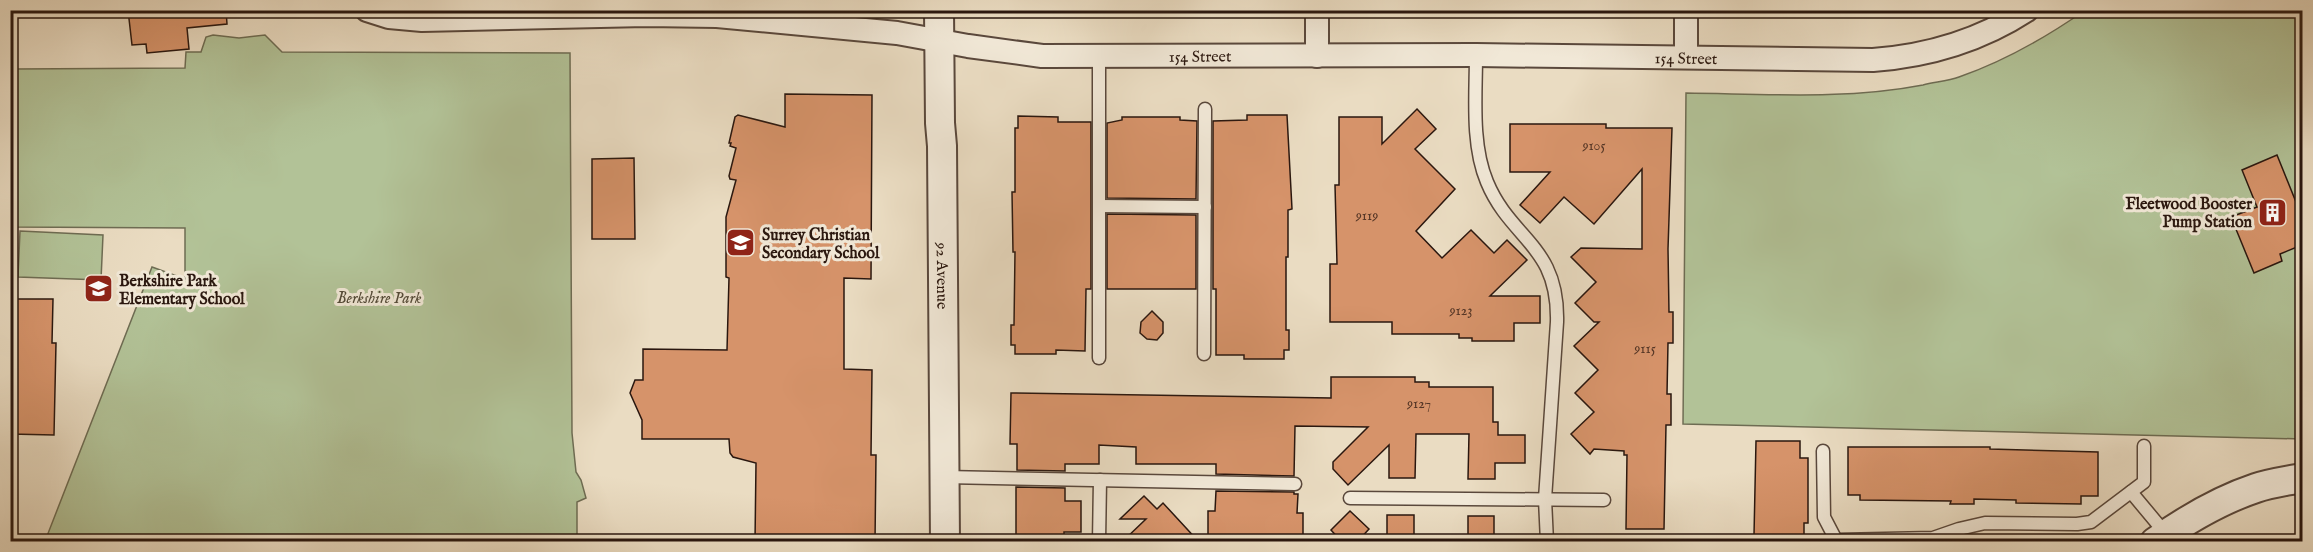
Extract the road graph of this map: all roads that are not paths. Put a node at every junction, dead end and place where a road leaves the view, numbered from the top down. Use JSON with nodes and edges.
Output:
{"nodes":[{"id":1,"x":367,"y":10,"type":"edge"},
{"id":2,"x":939,"y":10,"type":"edge"},
{"id":3,"x":1317,"y":10,"type":"edge"},
{"id":4,"x":1686,"y":10,"type":"edge"},
{"id":5,"x":2027,"y":10,"type":"edge"},
{"id":6,"x":938,"y":40,"type":"junction"},
{"id":7,"x":1476,"y":55,"type":"junction"},
{"id":8,"x":1099,"y":56,"type":"junction"},
{"id":9,"x":1317,"y":56,"type":"junction"},
{"id":10,"x":1686,"y":57,"type":"junction"},
{"id":11,"x":1205,"y":109,"type":"dead end"},
{"id":12,"x":1099,"y":206,"type":"junction"},
{"id":13,"x":1205,"y":207,"type":"junction"},
{"id":14,"x":1204,"y":354,"type":"dead end"},
{"id":15,"x":1099,"y":358,"type":"dead end"},
{"id":16,"x":2144,"y":446,"type":"dead end"},
{"id":17,"x":1823,"y":451,"type":"dead end"},
{"id":18,"x":945,"y":477,"type":"junction"},
{"id":19,"x":2302,"y":478,"type":"edge"},
{"id":20,"x":1100,"y":480,"type":"junction"},
{"id":21,"x":1295,"y":484,"type":"dead end"},
{"id":22,"x":2131,"y":492,"type":"junction"},
{"id":23,"x":1350,"y":498,"type":"dead end"},
{"id":24,"x":1545,"y":500,"type":"junction"},
{"id":25,"x":1604,"y":500,"type":"dead end"},
{"id":26,"x":2161,"y":538,"type":"edge"},
{"id":27,"x":1838,"y":541,"type":"edge"},
{"id":28,"x":945,"y":542,"type":"edge"},
{"id":29,"x":1099,"y":542,"type":"edge"},
{"id":30,"x":1547,"y":542,"type":"edge"}],
"edges":[{"from":1,"to":6,"type":"street","name":"154 Street"},
{"from":2,"to":6,"type":"street","name":"92 Avenue"},
{"from":3,"to":9,"type":"street"},
{"from":4,"to":10,"type":"street"},
{"from":5,"to":10,"type":"street","name":"154 Street"},
{"from":6,"to":8,"type":"street","name":"154 Street"},
{"from":6,"to":18,"type":"street","name":"92 Avenue"},
{"from":7,"to":9,"type":"street","name":"154 Street"},
{"from":7,"to":10,"type":"street","name":"154 Street"},
{"from":7,"to":24,"type":"lane"},
{"from":8,"to":9,"type":"street","name":"154 Street"},
{"from":8,"to":12,"type":"lane"},
{"from":11,"to":13,"type":"lane"},
{"from":12,"to":13,"type":"lane"},
{"from":12,"to":15,"type":"lane"},
{"from":13,"to":14,"type":"lane"},
{"from":16,"to":22,"type":"lane"},
{"from":17,"to":27,"type":"lane"},
{"from":18,"to":20,"type":"lane"},
{"from":18,"to":28,"type":"street","name":"92 Avenue"},
{"from":19,"to":26,"type":"street"},
{"from":20,"to":21,"type":"lane"},
{"from":20,"to":29,"type":"lane"},
{"from":22,"to":26,"type":"lane"},
{"from":22,"to":27,"type":"lane"},
{"from":23,"to":24,"type":"lane"},
{"from":24,"to":25,"type":"lane"},
{"from":24,"to":30,"type":"lane"}]}
